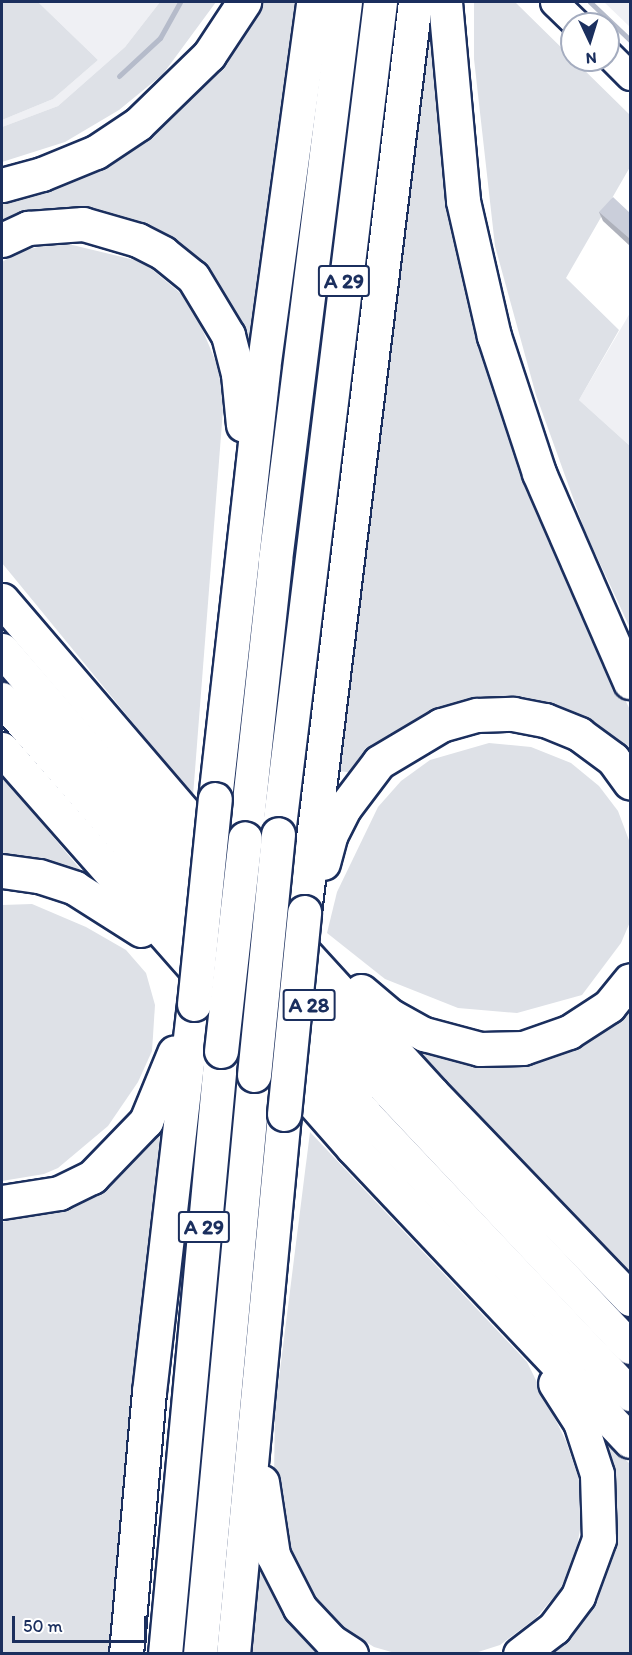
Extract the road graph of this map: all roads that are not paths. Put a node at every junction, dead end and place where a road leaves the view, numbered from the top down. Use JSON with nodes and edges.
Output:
{"nodes":[{"id":1,"x":244,"y":2,"type":"edge"},
{"id":2,"x":313,"y":2,"type":"edge"},
{"id":3,"x":345,"y":2,"type":"edge"},
{"id":4,"x":380,"y":2,"type":"edge"},
{"id":5,"x":415,"y":2,"type":"edge"},
{"id":6,"x":445,"y":2,"type":"edge"},
{"id":7,"x":2,"y":185,"type":"edge"},
{"id":8,"x":2,"y":240,"type":"edge"},
{"id":9,"x":240,"y":565,"type":"junction"},
{"id":10,"x":2,"y":583,"type":"edge"},
{"id":11,"x":9,"y":609,"type":"edge"},
{"id":12,"x":2,"y":650,"type":"edge"},
{"id":13,"x":630,"y":682,"type":"edge"},
{"id":14,"x":2,"y":699,"type":"edge"},
{"id":15,"x":2,"y":749,"type":"edge"},
{"id":16,"x":630,"y":782,"type":"edge"},
{"id":17,"x":2,"y":872,"type":"edge"},
{"id":18,"x":304,"y":912,"type":"junction"},
{"id":19,"x":302,"y":952,"type":"junction"},
{"id":20,"x":183,"y":958,"type":"junction"},
{"id":21,"x":630,"y":980,"type":"edge"},
{"id":22,"x":194,"y":1004,"type":"junction"},
{"id":23,"x":2,"y":1202,"type":"edge"},
{"id":24,"x":630,"y":1299,"type":"edge"},
{"id":25,"x":522,"y":1328,"type":"junction"},
{"id":26,"x":261,"y":1332,"type":"junction"},
{"id":27,"x":630,"y":1347,"type":"edge"},
{"id":28,"x":630,"y":1394,"type":"edge"},
{"id":29,"x":630,"y":1441,"type":"edge"},
{"id":30,"x":126,"y":1653,"type":"edge"},
{"id":31,"x":165,"y":1653,"type":"edge"},
{"id":32,"x":200,"y":1653,"type":"edge"},
{"id":33,"x":233,"y":1653,"type":"edge"},
{"id":34,"x":351,"y":1653,"type":"edge"},
{"id":35,"x":520,"y":1653,"type":"edge"}],
"edges":[{"from":1,"to":7,"type":"highway"},
{"from":2,"to":9,"type":"highway"},
{"from":3,"to":31,"type":"highway","number":"A 29","bridge":true},
{"from":4,"to":32,"type":"highway","number":"A 29","bridge":true},
{"from":5,"to":18,"type":"highway"},
{"from":6,"to":13,"type":"highway"},
{"from":8,"to":9,"type":"highway"},
{"from":9,"to":22,"type":"highway","bridge":true},
{"from":10,"to":11,"type":"highway"},
{"from":11,"to":19,"type":"highway"},
{"from":12,"to":27,"type":"highway","number":"A 28"},
{"from":14,"to":28,"type":"highway","number":"A 28"},
{"from":15,"to":20,"type":"highway"},
{"from":16,"to":18,"type":"highway"},
{"from":17,"to":20,"type":"highway"},
{"from":18,"to":26,"type":"highway","bridge":true},
{"from":19,"to":21,"type":"highway"},
{"from":19,"to":24,"type":"highway"},
{"from":20,"to":25,"type":"highway"},
{"from":22,"to":23,"type":"highway"},
{"from":22,"to":30,"type":"highway"},
{"from":25,"to":29,"type":"highway"},
{"from":25,"to":35,"type":"highway"},
{"from":26,"to":33,"type":"highway"},
{"from":26,"to":34,"type":"highway"}]}
